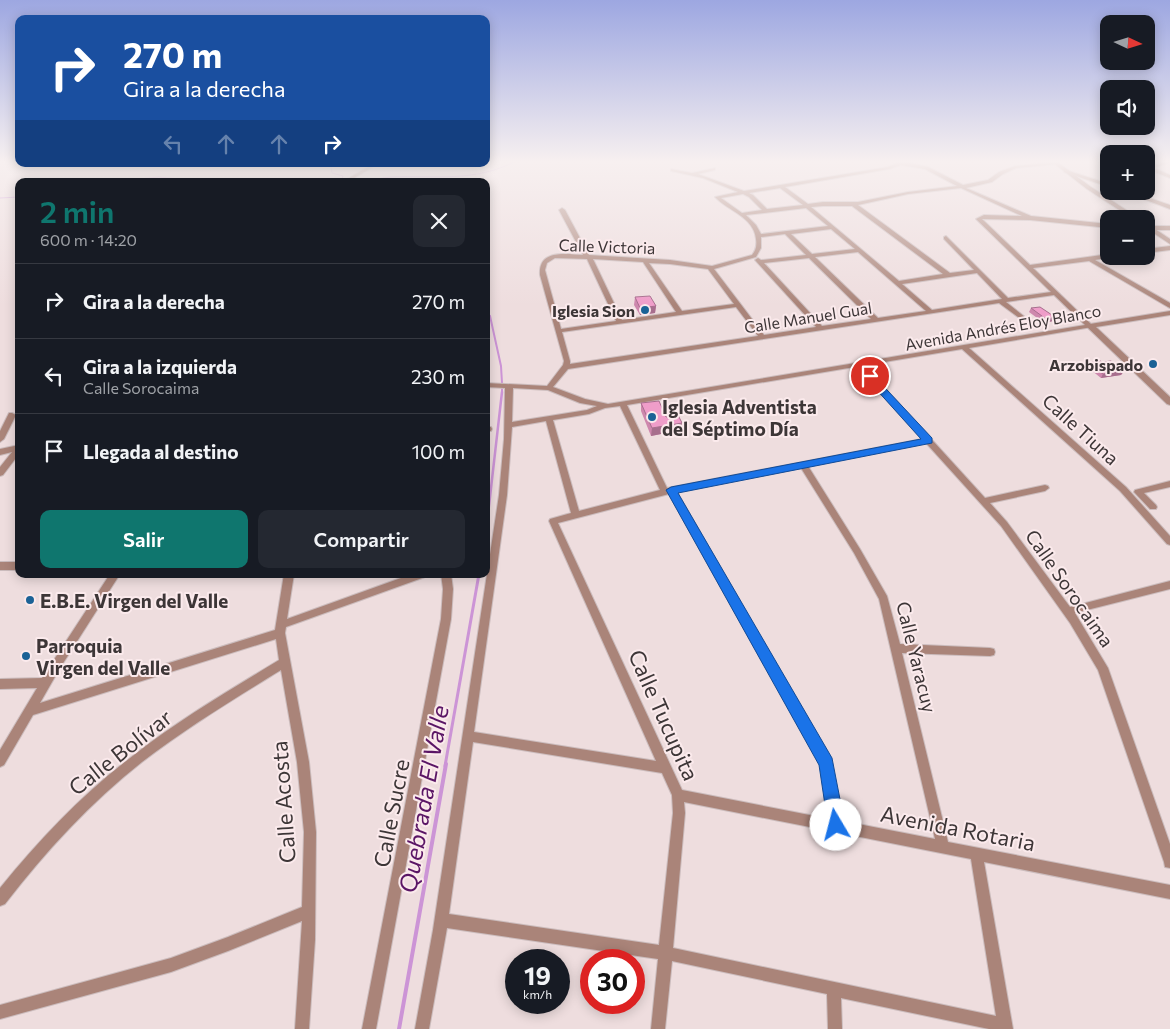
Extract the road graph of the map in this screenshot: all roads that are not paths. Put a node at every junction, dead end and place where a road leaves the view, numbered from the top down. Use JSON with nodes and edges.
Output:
{"nodes":[{"id":1,"x":732,"y":209,"type":"edge"},
{"id":2,"x":783,"y":209,"type":"edge"},
{"id":3,"x":811,"y":209,"type":"edge"},
{"id":4,"x":860,"y":209,"type":"edge"},
{"id":5,"x":1013,"y":209,"type":"edge"},
{"id":6,"x":562,"y":210,"type":"dead end"},
{"id":7,"x":766,"y":211,"type":"joint"},
{"id":8,"x":743,"y":214,"type":"junction"},
{"id":9,"x":1033,"y":218,"type":"junction"},
{"id":10,"x":1100,"y":225,"type":"edge"},
{"id":11,"x":832,"y":227,"type":"junction"},
{"id":12,"x":1155,"y":227,"type":"edge"},
{"id":13,"x":1170,"y":228,"type":"edge"},
{"id":14,"x":786,"y":232,"type":"junction"},
{"id":15,"x":1155,"y":232,"type":"edge"},
{"id":16,"x":759,"y":236,"type":"junction"},
{"id":17,"x":946,"y":238,"type":"dead end"},
{"id":18,"x":1170,"y":242,"type":"edge"},
{"id":19,"x":1170,"y":248,"type":"edge"},
{"id":20,"x":858,"y":250,"type":"junction"},
{"id":21,"x":1155,"y":250,"type":"edge"},
{"id":22,"x":754,"y":256,"type":"junction"},
{"id":23,"x":810,"y":256,"type":"junction"},
{"id":24,"x":588,"y":257,"type":"junction"},
{"id":25,"x":1100,"y":257,"type":"edge"},
{"id":26,"x":1090,"y":259,"type":"junction"},
{"id":27,"x":645,"y":261,"type":"junction"},
{"id":28,"x":760,"y":262,"type":"junction"},
{"id":29,"x":708,"y":267,"type":"junction"},
{"id":30,"x":1029,"y":267,"type":"junction"},
{"id":31,"x":978,"y":271,"type":"junction"},
{"id":32,"x":948,"y":275,"type":"junction"},
{"id":33,"x":897,"y":283,"type":"junction"},
{"id":34,"x":1056,"y":293,"type":"junction"},
{"id":35,"x":1003,"y":301,"type":"junction"},
{"id":36,"x":738,"y":305,"type":"junction"},
{"id":37,"x":1170,"y":306,"type":"edge"},
{"id":38,"x":930,"y":311,"type":"junction"},
{"id":39,"x":680,"y":313,"type":"junction"},
{"id":40,"x":1170,"y":313,"type":"edge"},
{"id":41,"x":876,"y":320,"type":"junction"},
{"id":42,"x":620,"y":322,"type":"junction"},
{"id":43,"x":1033,"y":326,"type":"dead end"},
{"id":44,"x":1090,"y":326,"type":"junction"},
{"id":45,"x":821,"y":329,"type":"junction"},
{"id":46,"x":559,"y":331,"type":"junction"},
{"id":47,"x":763,"y":338,"type":"junction"},
{"id":48,"x":964,"y":347,"type":"junction"},
{"id":49,"x":859,"y":365,"type":"junction"},
{"id":50,"x":565,"y":368,"type":"junction"},
{"id":51,"x":490,"y":385,"type":"edge"},
{"id":52,"x":509,"y":386,"type":"junction"},
{"id":53,"x":549,"y":388,"type":"junction"},
{"id":54,"x":1170,"y":402,"type":"edge"},
{"id":55,"x":623,"y":404,"type":"junction"},
{"id":56,"x":603,"y":406,"type":"junction"},
{"id":57,"x":12,"y":415,"type":"dead end"},
{"id":58,"x":549,"y":420,"type":"junction"},
{"id":59,"x":509,"y":426,"type":"junction"},
{"id":60,"x":0,"y":439,"type":"edge"},
{"id":61,"x":928,"y":440,"type":"junction"},
{"id":62,"x":15,"y":449,"type":"edge"},
{"id":63,"x":0,"y":452,"type":"edge"},
{"id":64,"x":15,"y":453,"type":"edge"},
{"id":65,"x":803,"y":465,"type":"junction"},
{"id":66,"x":0,"y":473,"type":"edge"},
{"id":67,"x":1170,"y":484,"type":"edge"},
{"id":68,"x":1045,"y":488,"type":"dead end"},
{"id":69,"x":1149,"y":489,"type":"junction"},
{"id":70,"x":1170,"y":489,"type":"edge"},
{"id":71,"x":668,"y":491,"type":"junction"},
{"id":72,"x":983,"y":501,"type":"junction"},
{"id":73,"x":1153,"y":507,"type":"dead end"},
{"id":74,"x":576,"y":514,"type":"junction"},
{"id":75,"x":1170,"y":542,"type":"edge"},
{"id":76,"x":15,"y":564,"type":"edge"},
{"id":77,"x":0,"y":566,"type":"edge"},
{"id":78,"x":112,"y":578,"type":"edge"},
{"id":79,"x":288,"y":578,"type":"edge"},
{"id":80,"x":412,"y":578,"type":"edge"},
{"id":81,"x":447,"y":578,"type":"edge"},
{"id":82,"x":1170,"y":585,"type":"edge"},
{"id":83,"x":1068,"y":611,"type":"junction"},
{"id":84,"x":281,"y":629,"type":"junction"},
{"id":85,"x":896,"y":648,"type":"junction"},
{"id":86,"x":990,"y":652,"type":"dead end"},
{"id":87,"x":286,"y":661,"type":"junction"},
{"id":88,"x":46,"y":683,"type":"junction"},
{"id":89,"x":0,"y":684,"type":"edge"},
{"id":90,"x":29,"y":711,"type":"junction"},
{"id":91,"x":468,"y":736,"type":"junction"},
{"id":92,"x":0,"y":761,"type":"edge"},
{"id":93,"x":666,"y":768,"type":"junction"},
{"id":94,"x":678,"y":795,"type":"junction"},
{"id":95,"x":836,"y":825,"type":"junction"},
{"id":96,"x":943,"y":846,"type":"junction"},
{"id":97,"x":976,"y":853,"type":"junction"},
{"id":98,"x":1170,"y":862,"type":"edge"},
{"id":99,"x":1170,"y":892,"type":"edge"},
{"id":100,"x":0,"y":899,"type":"edge"},
{"id":101,"x":309,"y":911,"type":"junction"},
{"id":102,"x":441,"y":920,"type":"junction"},
{"id":103,"x":666,"y":953,"type":"junction"},
{"id":104,"x":834,"y":989,"type":"junction"},
{"id":105,"x":0,"y":1012,"type":"edge"},
{"id":106,"x":1006,"y":1027,"type":"edge"},
{"id":107,"x":302,"y":1029,"type":"edge"},
{"id":108,"x":370,"y":1029,"type":"edge"},
{"id":109,"x":422,"y":1029,"type":"edge"},
{"id":110,"x":658,"y":1029,"type":"edge"},
{"id":111,"x":835,"y":1029,"type":"edge"}],
"edges":[{"from":1,"to":8,"type":"street"},
{"from":2,"to":7,"type":"street"},
{"from":3,"to":11,"type":"street"},
{"from":4,"to":32,"type":"street"},
{"from":5,"to":9,"type":"street"},
{"from":6,"to":24,"type":"street"},
{"from":7,"to":8,"type":"street"},
{"from":8,"to":16,"type":"street"},
{"from":9,"to":10,"type":"street"},
{"from":9,"to":30,"type":"street"},
{"from":11,"to":14,"type":"street"},
{"from":11,"to":20,"type":"street"},
{"from":12,"to":13,"type":"street"},
{"from":14,"to":16,"type":"street"},
{"from":14,"to":23,"type":"street"},
{"from":15,"to":18,"type":"street"},
{"from":16,"to":22,"type":"street"},
{"from":17,"to":31,"type":"street"},
{"from":19,"to":21,"type":"street"},
{"from":20,"to":23,"type":"street"},
{"from":20,"to":33,"type":"street"},
{"from":22,"to":28,"type":"street"},
{"from":22,"to":29,"type":"street","name":"Calle Victoria"},
{"from":23,"to":28,"type":"street"},
{"from":23,"to":41,"type":"street"},
{"from":24,"to":27,"type":"street","name":"Calle Victoria"},
{"from":24,"to":42,"type":"street"},
{"from":24,"to":46,"type":"street","name":"Calle Victoria"},
{"from":25,"to":26,"type":"street"},
{"from":26,"to":30,"type":"street"},
{"from":26,"to":37,"type":"street"},
{"from":27,"to":29,"type":"street","name":"Calle Victoria"},
{"from":27,"to":39,"type":"street"},
{"from":28,"to":45,"type":"street"},
{"from":29,"to":36,"type":"street"},
{"from":30,"to":34,"type":"street"},
{"from":31,"to":32,"type":"street"},
{"from":31,"to":35,"type":"street"},
{"from":32,"to":33,"type":"street"},
{"from":33,"to":38,"type":"street"},
{"from":34,"to":35,"type":"street","name":"Calle Manuel Gual"},
{"from":34,"to":44,"type":"street"},
{"from":35,"to":38,"type":"street","name":"Calle Manuel Gual"},
{"from":35,"to":43,"type":"street"},
{"from":36,"to":39,"type":"street"},
{"from":36,"to":47,"type":"street"},
{"from":38,"to":41,"type":"street","name":"Calle Manuel Gual"},
{"from":39,"to":42,"type":"street"},
{"from":40,"to":44,"type":"street","name":"Avenida Andrés Eloy Blanco"},
{"from":41,"to":45,"type":"street","name":"Calle Manuel Gual"},
{"from":42,"to":46,"type":"street"},
{"from":44,"to":48,"type":"street","name":"Avenida Andrés Eloy Blanco"},
{"from":44,"to":54,"type":"street"},
{"from":45,"to":47,"type":"street","name":"Calle Manuel Gual"},
{"from":46,"to":50,"type":"street","name":"Calle Victoria"},
{"from":47,"to":50,"type":"street","name":"Calle Manuel Gual"},
{"from":48,"to":49,"type":"street","name":"Avenida Andrés Eloy Blanco"},
{"from":48,"to":75,"type":"street","name":"Calle Tiuna"},
{"from":49,"to":55,"type":"street","name":"Avenida Andrés Eloy Blanco"},
{"from":49,"to":61,"type":"street","name":"Calle Sorocaima"},
{"from":50,"to":53,"type":"street"},
{"from":51,"to":52,"type":"street"},
{"from":52,"to":53,"type":"street"},
{"from":52,"to":59,"type":"street"},
{"from":53,"to":56,"type":"street"},
{"from":55,"to":56,"type":"street","name":"Avenida Andrés Eloy Blanco"},
{"from":55,"to":71,"type":"street"},
{"from":56,"to":58,"type":"street"},
{"from":57,"to":60,"type":"street"},
{"from":58,"to":59,"type":"street"},
{"from":58,"to":74,"type":"street"},
{"from":59,"to":91,"type":"street"},
{"from":61,"to":65,"type":"street"},
{"from":61,"to":72,"type":"street","name":"Calle Sorocaima"},
{"from":62,"to":63,"type":"street"},
{"from":64,"to":66,"type":"street"},
{"from":65,"to":71,"type":"street"},
{"from":65,"to":85,"type":"street","name":"Calle Yaracuy"},
{"from":67,"to":69,"type":"street"},
{"from":68,"to":72,"type":"street"},
{"from":69,"to":70,"type":"street"},
{"from":69,"to":73,"type":"street"},
{"from":71,"to":74,"type":"street"},
{"from":71,"to":95,"type":"street"},
{"from":72,"to":83,"type":"street","name":"Calle Sorocaima"},
{"from":74,"to":93,"type":"street","name":"Calle Tucupita"},
{"from":76,"to":77,"type":"street"},
{"from":78,"to":88,"type":"street"},
{"from":79,"to":84,"type":"street","name":"Calle Acosta"},
{"from":80,"to":84,"type":"street"},
{"from":81,"to":108,"type":"street","name":"Calle Sucre"},
{"from":82,"to":83,"type":"street"},
{"from":83,"to":98,"type":"street","name":"Calle Sorocaima"},
{"from":84,"to":87,"type":"street","name":"Calle Acosta"},
{"from":84,"to":90,"type":"street"},
{"from":85,"to":86,"type":"street"},
{"from":85,"to":96,"type":"street","name":"Calle Yaracuy"},
{"from":87,"to":100,"type":"street","name":"Calle Bolívar"},
{"from":87,"to":101,"type":"street","name":"Calle Acosta"},
{"from":88,"to":89,"type":"street"},
{"from":88,"to":90,"type":"street"},
{"from":90,"to":92,"type":"street"},
{"from":91,"to":93,"type":"street"},
{"from":91,"to":102,"type":"street"},
{"from":93,"to":94,"type":"street","name":"Calle Tucupita"},
{"from":94,"to":95,"type":"street","name":"Avenida Rotaria"},
{"from":94,"to":103,"type":"street","name":"Calle Tucupita"},
{"from":95,"to":96,"type":"street","name":"Avenida Rotaria"},
{"from":96,"to":97,"type":"street","name":"Avenida Rotaria"},
{"from":97,"to":99,"type":"street","name":"Avenida Rotaria"},
{"from":97,"to":106,"type":"street"},
{"from":101,"to":105,"type":"street"},
{"from":101,"to":107,"type":"street","name":"Calle Acosta"},
{"from":102,"to":103,"type":"street"},
{"from":102,"to":109,"type":"street"},
{"from":103,"to":104,"type":"street"},
{"from":103,"to":110,"type":"street","name":"Calle Tucupita"},
{"from":104,"to":106,"type":"street"},
{"from":104,"to":111,"type":"street"}]}
